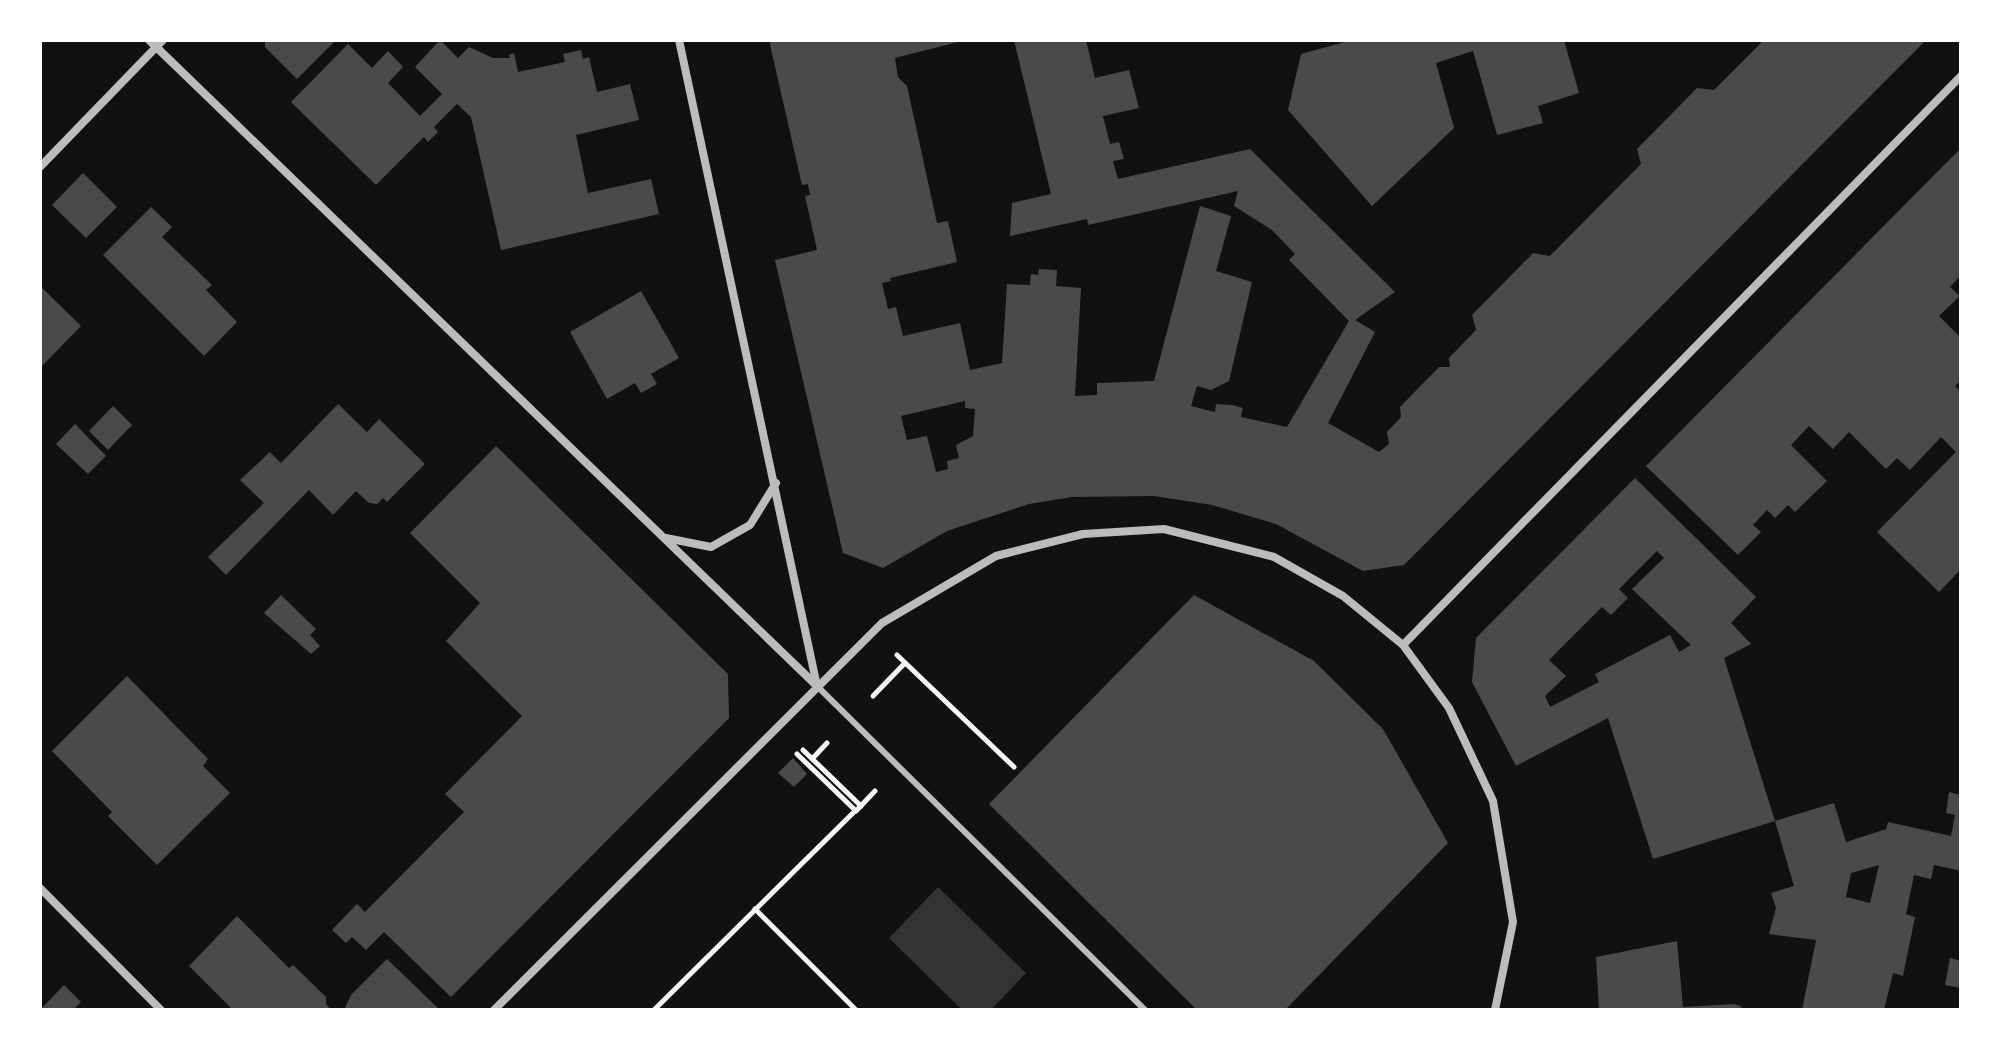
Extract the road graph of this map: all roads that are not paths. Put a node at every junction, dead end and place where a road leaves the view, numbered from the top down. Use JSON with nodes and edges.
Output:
{"nodes":[{"id":1,"x":679,"y":40,"type":"edge"},
{"id":2,"x":156,"y":42,"type":"edge"},
{"id":3,"x":1961,"y":76,"type":"edge"},
{"id":4,"x":40,"y":167,"type":"edge"},
{"id":5,"x":776,"y":483,"type":"junction"},
{"id":6,"x":665,"y":538,"type":"junction"},
{"id":7,"x":1403,"y":645,"type":"junction"},
{"id":8,"x":817,"y":686,"type":"junction"},
{"id":9,"x":40,"y":888,"type":"edge"},
{"id":10,"x":161,"y":1010,"type":"edge"},
{"id":11,"x":494,"y":1010,"type":"edge"},
{"id":12,"x":1145,"y":1010,"type":"edge"},
{"id":13,"x":1495,"y":1010,"type":"edge"}],
"edges":[{"from":1,"to":5,"type":"street"},
{"from":2,"to":4,"type":"street"},
{"from":2,"to":6,"type":"street"},
{"from":3,"to":7,"type":"street"},
{"from":5,"to":6,"type":"street"},
{"from":5,"to":8,"type":"street"},
{"from":6,"to":8,"type":"street"},
{"from":7,"to":8,"type":"street"},
{"from":7,"to":13,"type":"street"},
{"from":8,"to":11,"type":"street"},
{"from":8,"to":12,"type":"lane"},
{"from":9,"to":10,"type":"street"}]}
